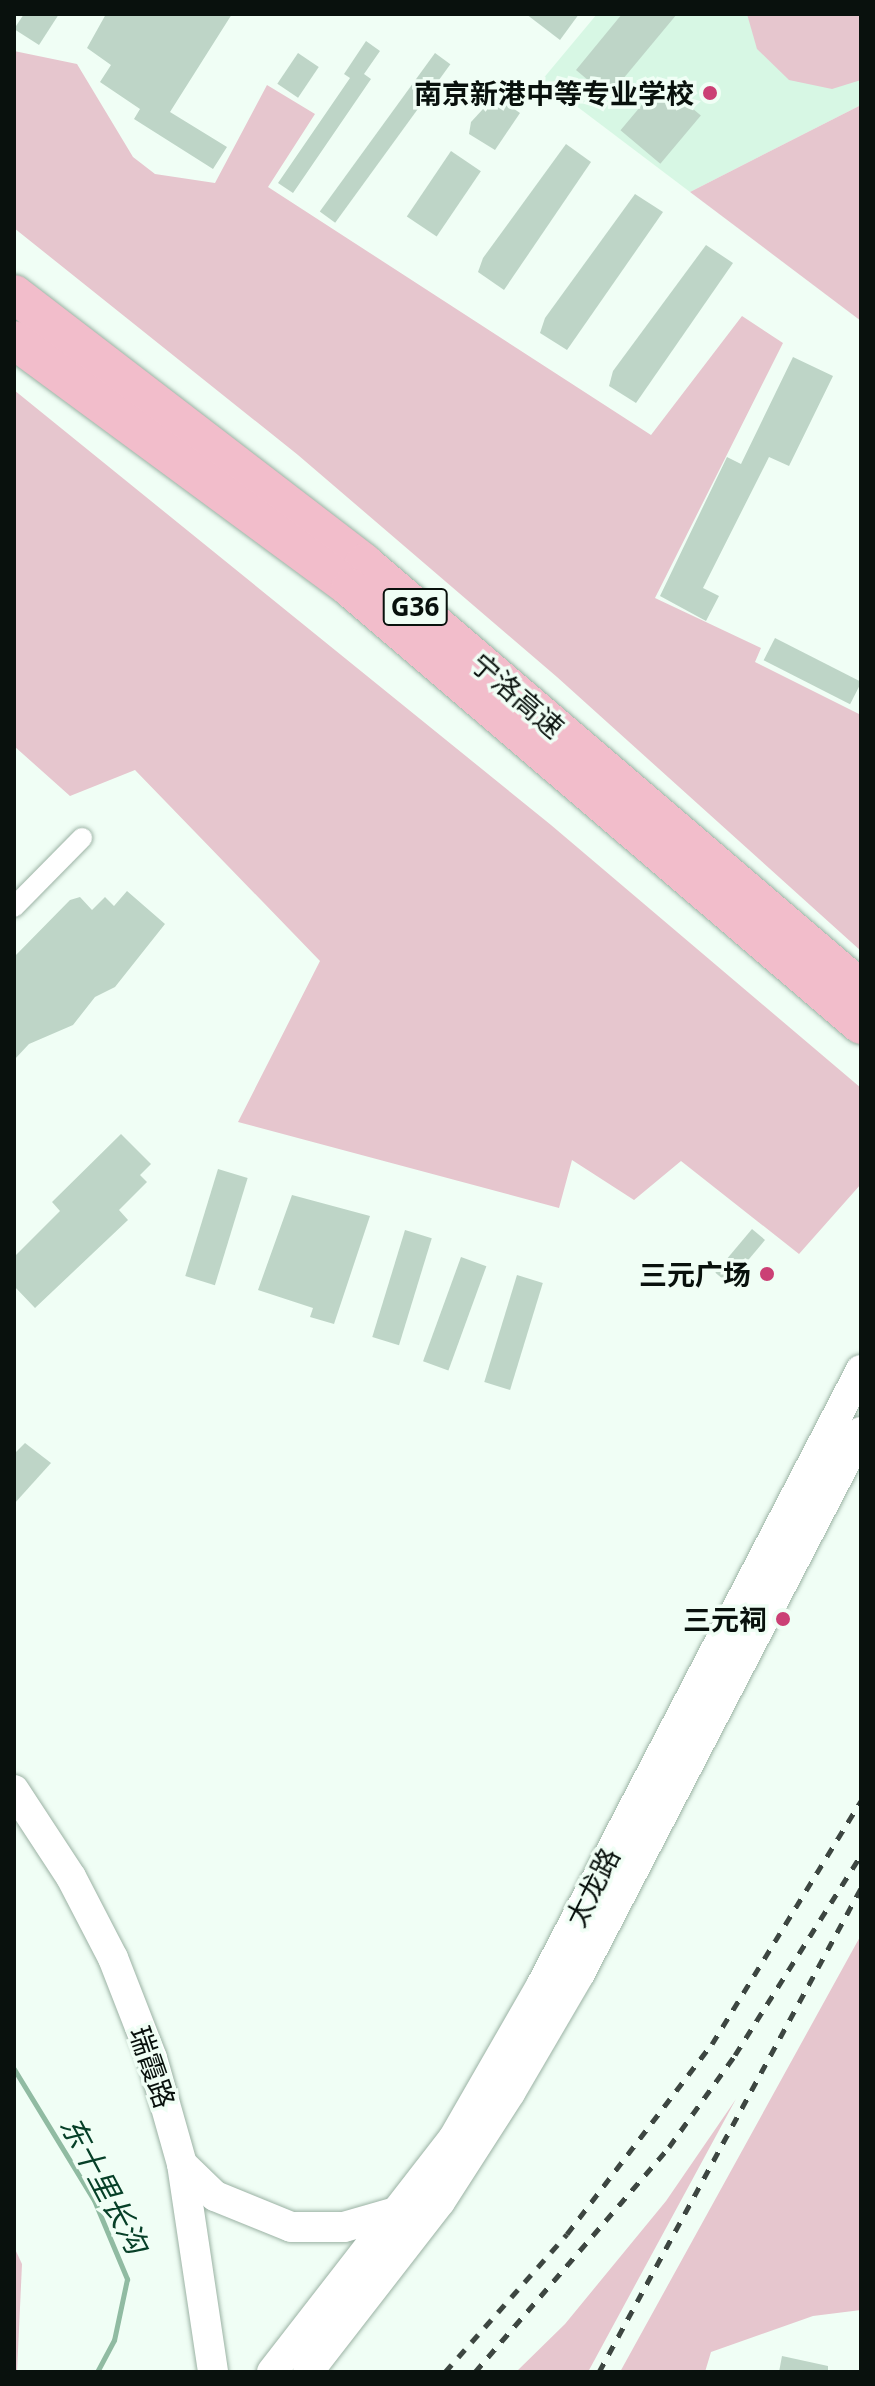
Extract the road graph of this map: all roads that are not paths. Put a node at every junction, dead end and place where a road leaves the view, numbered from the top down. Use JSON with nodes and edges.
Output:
{"nodes":[{"id":1,"x":14,"y":294,"type":"edge"},
{"id":2,"x":14,"y":340,"type":"edge"},
{"id":3,"x":82,"y":838,"type":"dead end"},
{"id":4,"x":14,"y":907,"type":"edge"},
{"id":5,"x":792,"y":948,"type":"junction"},
{"id":6,"x":861,"y":989,"type":"edge"},
{"id":7,"x":861,"y":1025,"type":"edge"},
{"id":8,"x":861,"y":1370,"type":"edge"},
{"id":9,"x":861,"y":1432,"type":"edge"},
{"id":10,"x":14,"y":1790,"type":"edge"},
{"id":11,"x":182,"y":2164,"type":"junction"},
{"id":12,"x":399,"y":2211,"type":"junction"},
{"id":13,"x":213,"y":2372,"type":"edge"},
{"id":14,"x":272,"y":2372,"type":"edge"},
{"id":15,"x":308,"y":2372,"type":"edge"}],
"edges":[{"from":1,"to":5,"type":"highway","name":"宁洛高速","number":"G36"},
{"from":2,"to":5,"type":"highway","name":"宁洛高速","number":"G36"},
{"from":3,"to":4,"type":"street"},
{"from":5,"to":6,"type":"highway","name":"宁洛高速","number":"G36"},
{"from":5,"to":7,"type":"highway","name":"宁洛高速","number":"G36"},
{"from":8,"to":12,"type":"main road","name":"太龙路"},
{"from":9,"to":15,"type":"main road","name":"太龙路"},
{"from":10,"to":11,"type":"main road","name":"瑞霞路"},
{"from":11,"to":12,"type":"main road"},
{"from":11,"to":13,"type":"main road","name":"瑞霞路"},
{"from":12,"to":14,"type":"main road","name":"太龙路"}]}
